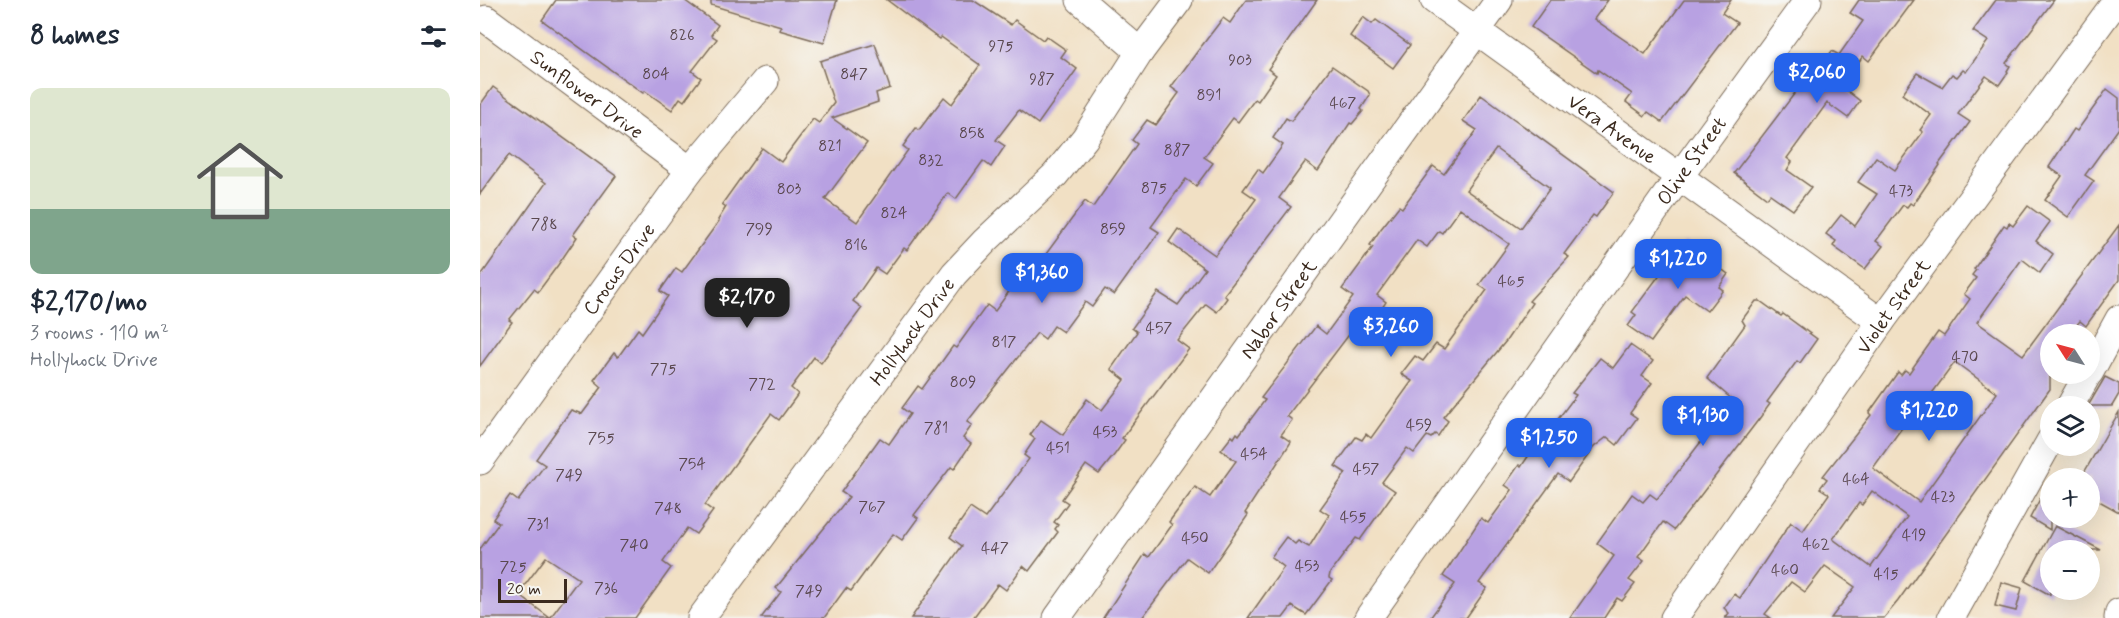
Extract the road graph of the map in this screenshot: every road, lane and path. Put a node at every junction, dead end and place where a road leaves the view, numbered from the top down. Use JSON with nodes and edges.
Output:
{"nodes":[{"id":1,"x":1080,"y":0,"type":"edge"},
{"id":2,"x":1179,"y":0,"type":"edge"},
{"id":3,"x":1434,"y":0,"type":"edge"},
{"id":4,"x":1499,"y":0,"type":"edge"},
{"id":5,"x":1808,"y":0,"type":"edge"},
{"id":6,"x":2117,"y":0,"type":"edge"},
{"id":7,"x":488,"y":15,"type":"edge"},
{"id":8,"x":1477,"y":31,"type":"junction"},
{"id":9,"x":1140,"y":52,"type":"junction"},
{"id":10,"x":765,"y":81,"type":"dead end"},
{"id":11,"x":690,"y":170,"type":"junction"},
{"id":12,"x":1679,"y":177,"type":"junction"},
{"id":13,"x":2119,"y":319,"type":"edge"},
{"id":14,"x":1881,"y":322,"type":"junction"},
{"id":15,"x":2100,"y":353,"type":"edge"},
{"id":16,"x":2042,"y":456,"type":"edge"},
{"id":17,"x":480,"y":461,"type":"edge"},
{"id":18,"x":2119,"y":612,"type":"edge"},
{"id":19,"x":701,"y":618,"type":"edge"},
{"id":20,"x":1057,"y":618,"type":"edge"},
{"id":21,"x":1368,"y":618,"type":"edge"},
{"id":22,"x":1674,"y":618,"type":"edge"},
{"id":23,"x":1951,"y":618,"type":"edge"},
{"id":24,"x":2118,"y":618,"type":"edge"}],
"edges":[{"from":1,"to":9,"type":"street"},
{"from":2,"to":9,"type":"street","name":"Hollyhock Drive"},
{"from":3,"to":8,"type":"street","name":"Vera Avenue"},
{"from":4,"to":8,"type":"street","name":"Nabor Street"},
{"from":5,"to":12,"type":"street","name":"Olive Street"},
{"from":6,"to":14,"type":"street","name":"Violet Street"},
{"from":7,"to":11,"type":"street","name":"Sunflower Drive"},
{"from":8,"to":12,"type":"street","name":"Vera Avenue"},
{"from":8,"to":20,"type":"street","name":"Nabor Street"},
{"from":9,"to":19,"type":"street","name":"Hollyhock Drive"},
{"from":10,"to":11,"type":"street","name":"Crocus Drive"},
{"from":11,"to":17,"type":"street","name":"Crocus Drive"},
{"from":12,"to":14,"type":"street","name":"Vera Avenue"},
{"from":12,"to":21,"type":"street","name":"Olive Street"},
{"from":13,"to":15,"type":"street"},
{"from":14,"to":22,"type":"street","name":"Violet Street"},
{"from":16,"to":23,"type":"street"},
{"from":18,"to":24,"type":"street"}]}
